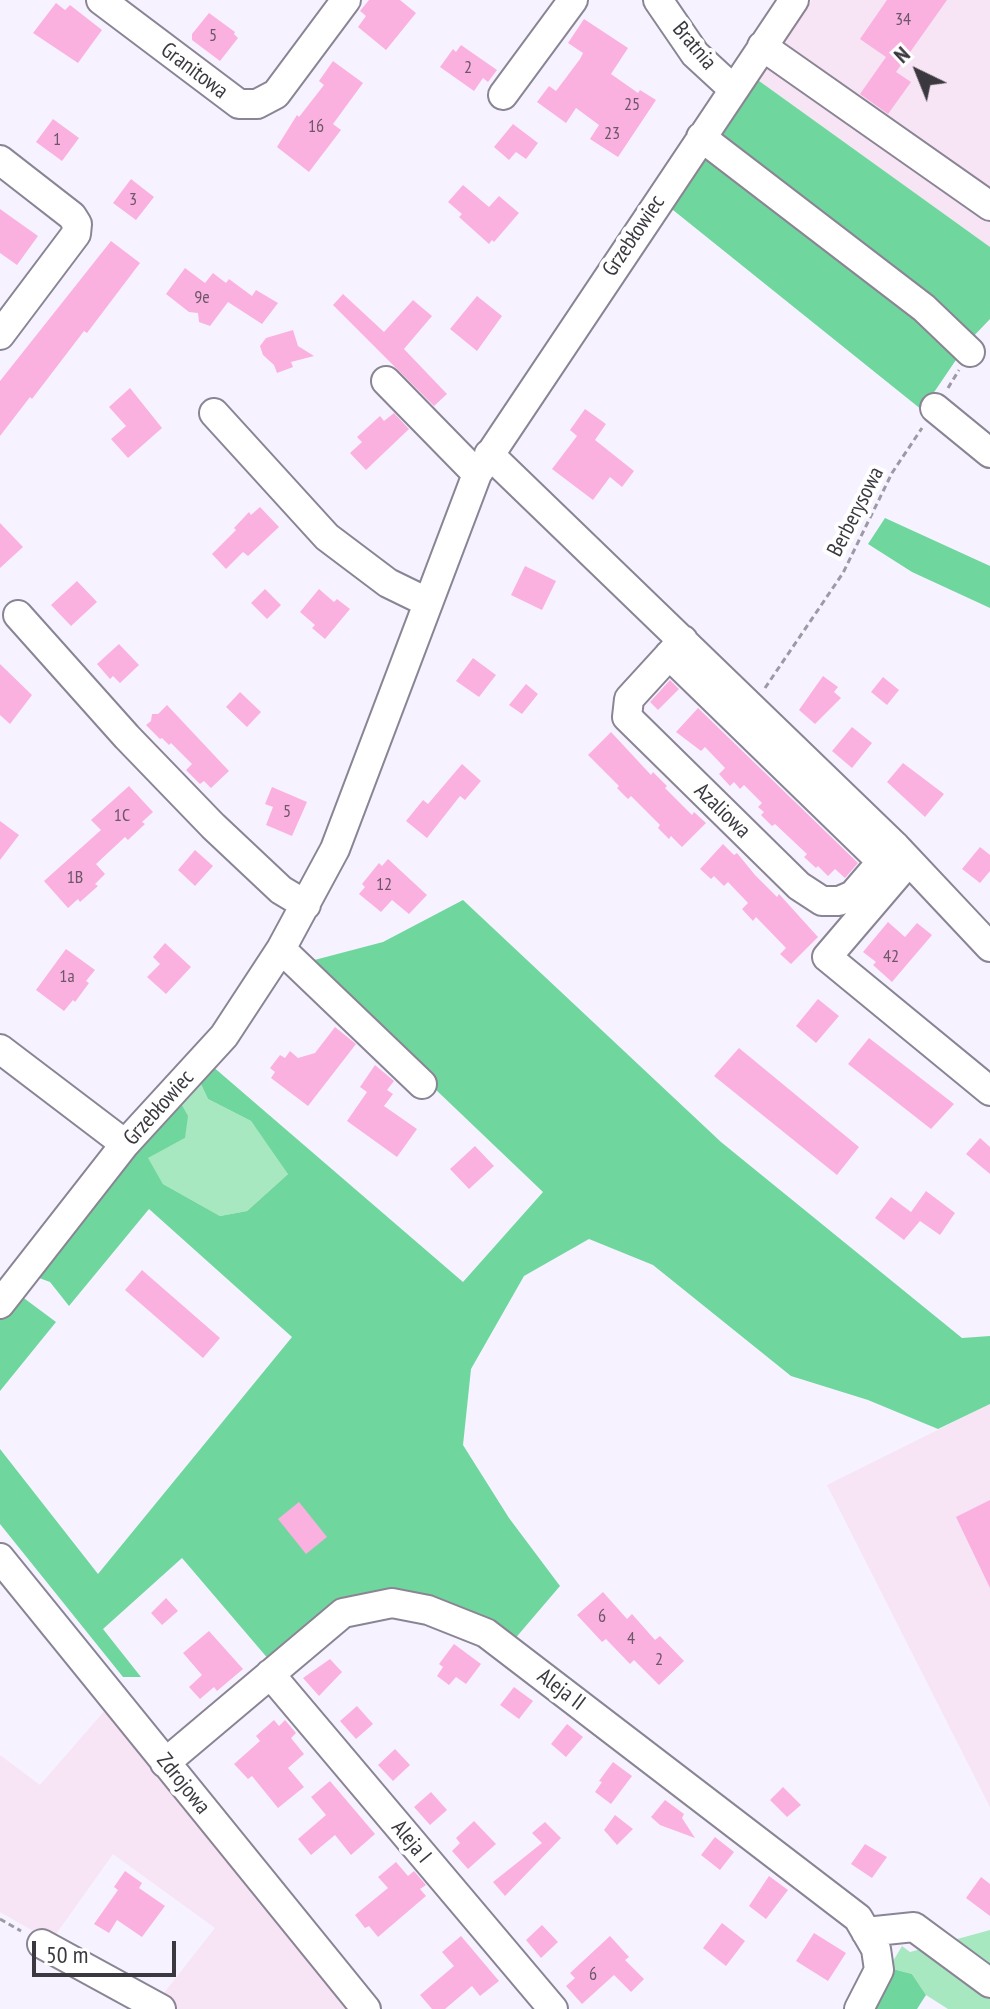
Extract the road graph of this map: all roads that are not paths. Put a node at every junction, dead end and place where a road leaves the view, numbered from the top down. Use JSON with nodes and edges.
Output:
{"nodes":[{"id":1,"x":101,"y":0,"type":"edge"},
{"id":2,"x":346,"y":0,"type":"edge"},
{"id":3,"x":573,"y":0,"type":"edge"},
{"id":4,"x":658,"y":0,"type":"edge"},
{"id":5,"x":794,"y":0,"type":"edge"},
{"id":6,"x":762,"y":46,"type":"junction"},
{"id":7,"x":733,"y":89,"type":"junction"},
{"id":8,"x":503,"y":95,"type":"dead end"},
{"id":9,"x":701,"y":137,"type":"junction"},
{"id":10,"x":0,"y":160,"type":"edge"},
{"id":11,"x":990,"y":206,"type":"edge"},
{"id":12,"x":0,"y":335,"type":"edge"},
{"id":13,"x":970,"y":352,"type":"road end"},
{"id":14,"x":386,"y":381,"type":"dead end"},
{"id":15,"x":935,"y":408,"type":"road end"},
{"id":16,"x":214,"y":413,"type":"dead end"},
{"id":17,"x":990,"y":453,"type":"edge"},
{"id":18,"x":483,"y":464,"type":"junction"},
{"id":19,"x":427,"y":602,"type":"junction"},
{"id":20,"x":18,"y":615,"type":"dead end"},
{"id":21,"x":676,"y":648,"type":"junction"},
{"id":22,"x":895,"y":856,"type":"junction"},
{"id":23,"x":306,"y":905,"type":"junction"},
{"id":24,"x":990,"y":947,"type":"edge"},
{"id":25,"x":281,"y":949,"type":"junction"},
{"id":26,"x":3,"y":1057,"type":"edge"},
{"id":27,"x":422,"y":1084,"type":"dead end"},
{"id":28,"x":990,"y":1091,"type":"edge"},
{"id":29,"x":125,"y":1144,"type":"junction"},
{"id":30,"x":0,"y":1304,"type":"edge"},
{"id":31,"x":0,"y":1558,"type":"edge"},
{"id":32,"x":270,"y":1674,"type":"junction"},
{"id":33,"x":165,"y":1763,"type":"junction"},
{"id":34,"x":866,"y":1932,"type":"junction"},
{"id":35,"x":42,"y":1944,"type":"dead end"},
{"id":36,"x":990,"y":1983,"type":"edge"},
{"id":37,"x":161,"y":2009,"type":"edge"},
{"id":38,"x":366,"y":2009,"type":"edge"},
{"id":39,"x":553,"y":2009,"type":"edge"},
{"id":40,"x":859,"y":2009,"type":"edge"}],
"edges":[{"from":1,"to":2,"type":"street","name":"Granitowa"},
{"from":3,"to":8,"type":"street"},
{"from":4,"to":7,"type":"street","name":"Bratnia"},
{"from":5,"to":6,"type":"street","name":"Grzebłowiec"},
{"from":6,"to":7,"type":"street","name":"Grzebłowiec"},
{"from":6,"to":11,"type":"street"},
{"from":7,"to":9,"type":"street","name":"Grzebłowiec"},
{"from":9,"to":13,"type":"street"},
{"from":9,"to":18,"type":"street","name":"Grzebłowiec"},
{"from":10,"to":12,"type":"street"},
{"from":14,"to":18,"type":"street"},
{"from":15,"to":17,"type":"street"},
{"from":16,"to":19,"type":"street"},
{"from":18,"to":19,"type":"street","name":"Grzebłowiec"},
{"from":18,"to":21,"type":"street"},
{"from":19,"to":23,"type":"street","name":"Grzebłowiec"},
{"from":20,"to":23,"type":"street"},
{"from":21,"to":22,"type":"street"},
{"from":21,"to":22,"type":"street"},
{"from":21,"to":22,"type":"street","name":"Azaliowa"},
{"from":22,"to":24,"type":"street"},
{"from":22,"to":28,"type":"street"},
{"from":23,"to":25,"type":"street","name":"Grzebłowiec"},
{"from":25,"to":27,"type":"street"},
{"from":25,"to":29,"type":"street","name":"Grzebłowiec"},
{"from":26,"to":29,"type":"street"},
{"from":29,"to":30,"type":"street","name":"Grzebłowiec"},
{"from":31,"to":33,"type":"street","name":"Zdrojowa"},
{"from":32,"to":33,"type":"street","name":"Aleja II"},
{"from":32,"to":34,"type":"street","name":"Aleja II"},
{"from":32,"to":39,"type":"street","name":"Aleja I"},
{"from":33,"to":38,"type":"street","name":"Zdrojowa"},
{"from":34,"to":36,"type":"street"},
{"from":34,"to":40,"type":"street","name":"Aleja II"},
{"from":35,"to":37,"type":"street"}]}
